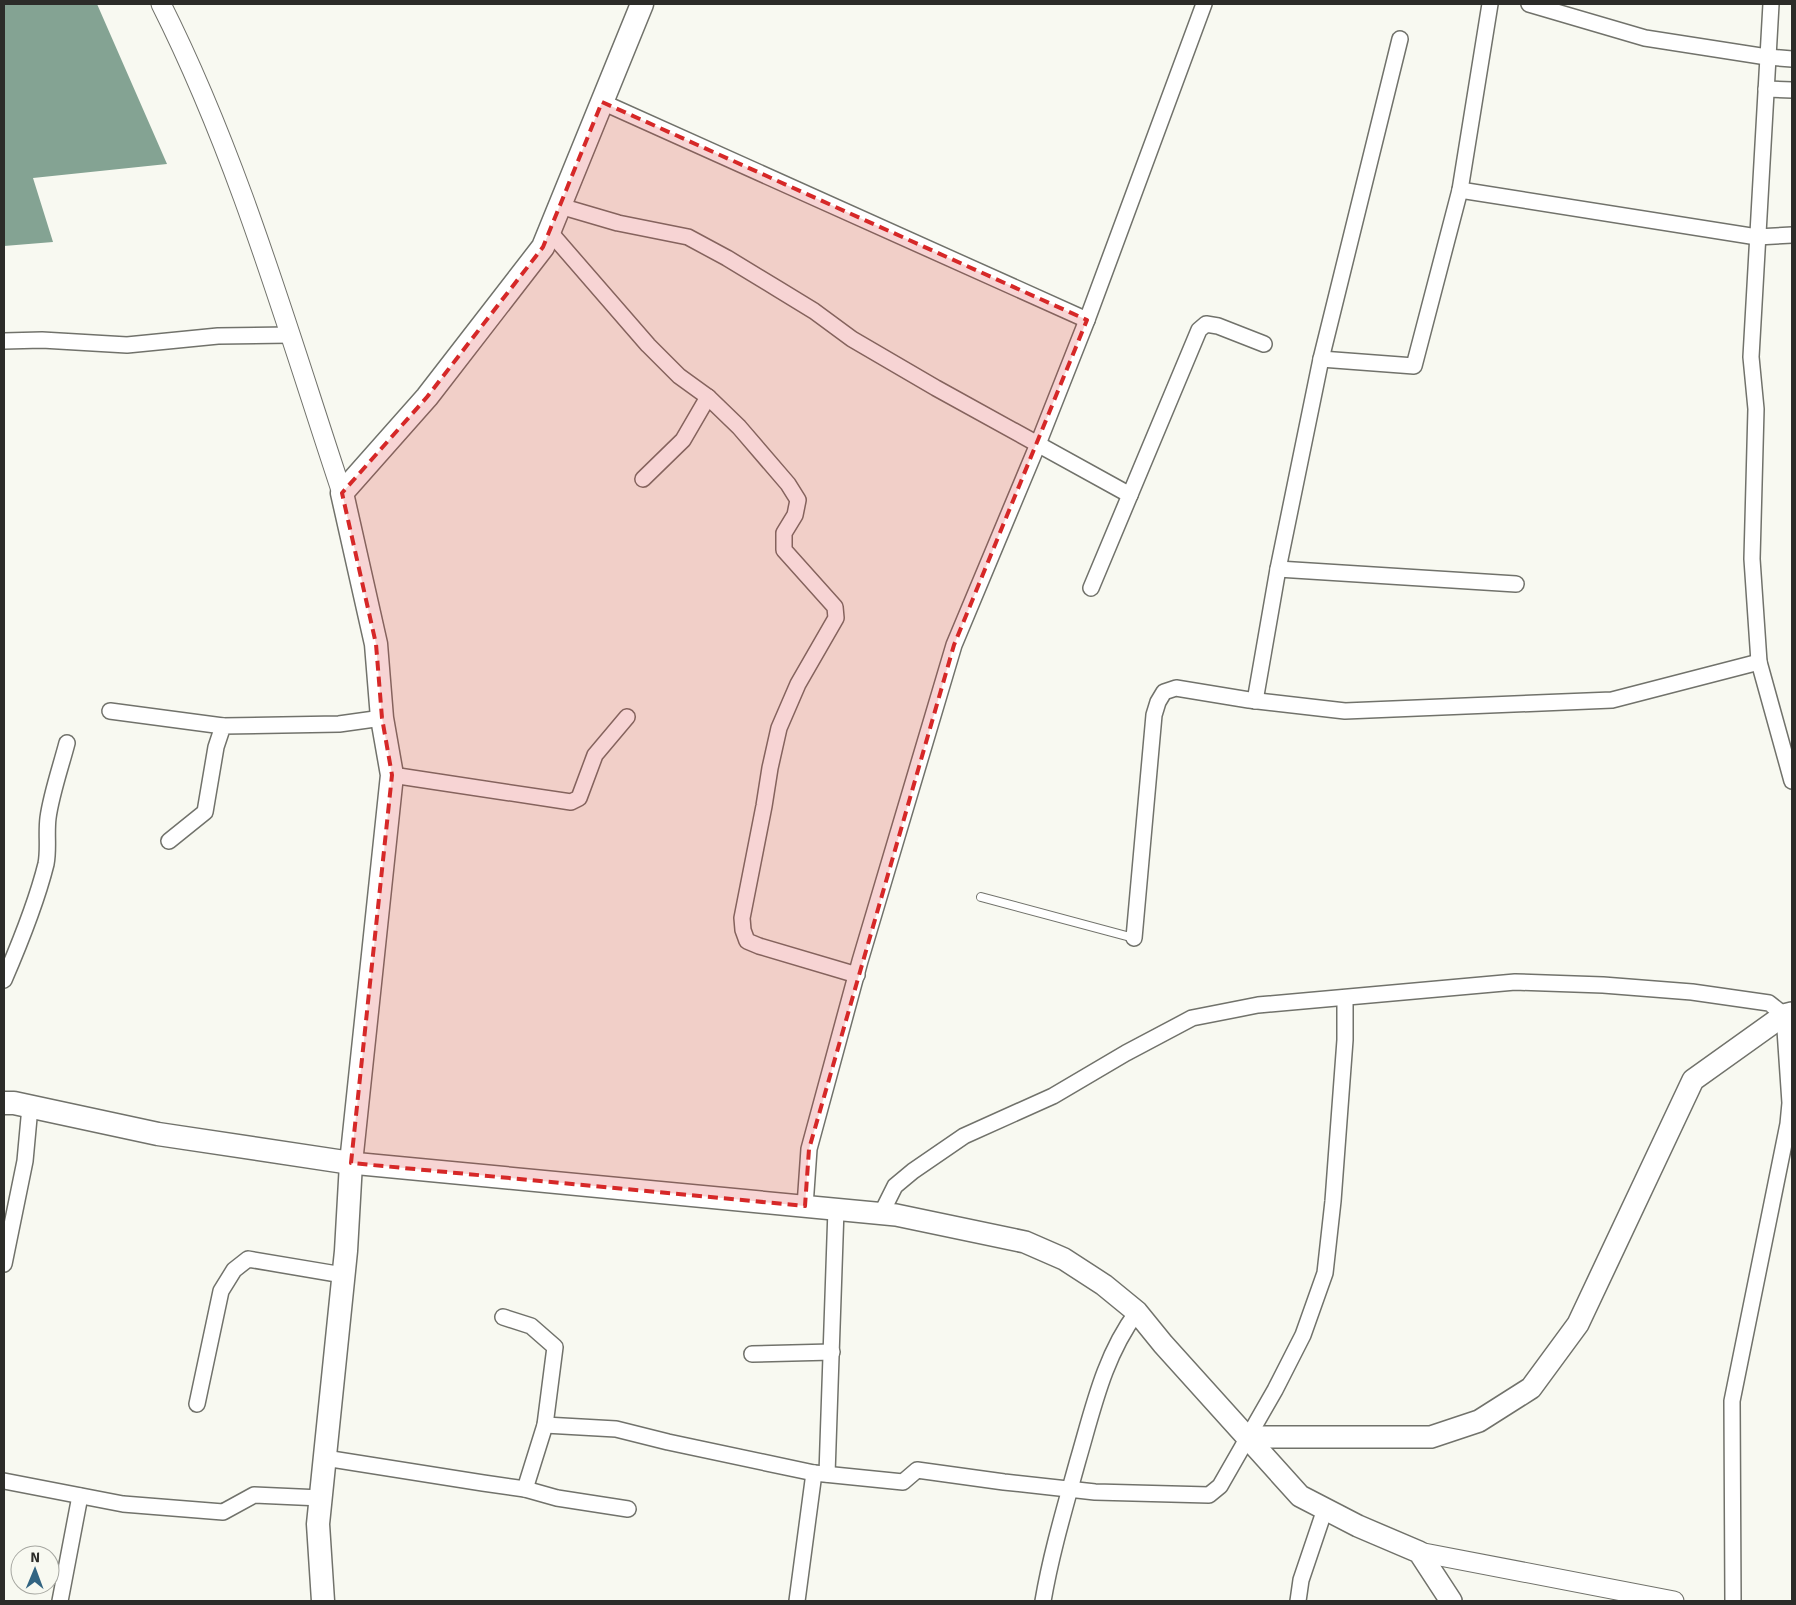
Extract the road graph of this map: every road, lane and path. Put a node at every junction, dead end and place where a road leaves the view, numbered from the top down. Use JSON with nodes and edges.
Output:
{"nodes":[{"id":1,"x":161,"y":4,"type":"edge"},
{"id":2,"x":642,"y":4,"type":"edge"},
{"id":3,"x":1204,"y":4,"type":"edge"},
{"id":4,"x":1490,"y":4,"type":"edge"},
{"id":5,"x":1529,"y":4,"type":"edge"},
{"id":6,"x":1771,"y":4,"type":"edge"},
{"id":7,"x":1400,"y":40,"type":"dead end"},
{"id":8,"x":1767,"y":57,"type":"junction"},
{"id":9,"x":1792,"y":59,"type":"edge"},
{"id":10,"x":1766,"y":89,"type":"junction"},
{"id":11,"x":1792,"y":90,"type":"edge"},
{"id":12,"x":602,"y":102,"type":"junction"},
{"id":13,"x":1460,"y":190,"type":"junction"},
{"id":14,"x":560,"y":206,"type":"junction"},
{"id":15,"x":549,"y":231,"type":"junction"},
{"id":16,"x":1792,"y":235,"type":"edge"},
{"id":17,"x":1757,"y":236,"type":"junction"},
{"id":18,"x":1088,"y":320,"type":"junction"},
{"id":19,"x":290,"y":335,"type":"junction"},
{"id":20,"x":4,"y":341,"type":"edge"},
{"id":21,"x":1264,"y":344,"type":"dead end"},
{"id":22,"x":1321,"y":359,"type":"junction"},
{"id":23,"x":708,"y":397,"type":"junction"},
{"id":24,"x":1038,"y":444,"type":"junction"},
{"id":25,"x":643,"y":479,"type":"dead end"},
{"id":26,"x":342,"y":493,"type":"junction"},
{"id":27,"x":1130,"y":495,"type":"junction"},
{"id":28,"x":1278,"y":569,"type":"junction"},
{"id":29,"x":1516,"y":584,"type":"dead end"},
{"id":30,"x":1091,"y":588,"type":"dead end"},
{"id":31,"x":1758,"y":662,"type":"junction"},
{"id":32,"x":1255,"y":701,"type":"junction"},
{"id":33,"x":110,"y":710,"type":"dead end"},
{"id":34,"x":627,"y":717,"type":"dead end"},
{"id":35,"x":382,"y":718,"type":"junction"},
{"id":36,"x":224,"y":726,"type":"junction"},
{"id":37,"x":67,"y":743,"type":"dead end"},
{"id":38,"x":392,"y":775,"type":"junction"},
{"id":39,"x":1792,"y":782,"type":"edge"},
{"id":40,"x":168,"y":841,"type":"dead end"},
{"id":41,"x":981,"y":897,"type":"dead end"},
{"id":42,"x":1134,"y":938,"type":"joint"},
{"id":43,"x":857,"y":975,"type":"junction"},
{"id":44,"x":4,"y":980,"type":"edge"},
{"id":45,"x":1345,"y":998,"type":"junction"},
{"id":46,"x":1788,"y":1014,"type":"edge"},
{"id":47,"x":4,"y":1103,"type":"edge"},
{"id":48,"x":30,"y":1107,"type":"junction"},
{"id":49,"x":351,"y":1163,"type":"junction"},
{"id":50,"x":805,"y":1206,"type":"junction"},
{"id":51,"x":836,"y":1209,"type":"junction"},
{"id":52,"x":881,"y":1214,"type":"junction"},
{"id":53,"x":4,"y":1264,"type":"edge"},
{"id":54,"x":344,"y":1275,"type":"junction"},
{"id":55,"x":1137,"y":1312,"type":"junction"},
{"id":56,"x":503,"y":1317,"type":"dead end"},
{"id":57,"x":832,"y":1352,"type":"junction"},
{"id":58,"x":752,"y":1354,"type":"dead end"},
{"id":59,"x":197,"y":1404,"type":"dead end"},
{"id":60,"x":545,"y":1425,"type":"junction"},
{"id":61,"x":1247,"y":1437,"type":"junction"},
{"id":62,"x":325,"y":1458,"type":"junction"},
{"id":63,"x":821,"y":1473,"type":"junction"},
{"id":64,"x":4,"y":1481,"type":"edge"},
{"id":65,"x":1070,"y":1488,"type":"junction"},
{"id":66,"x":525,"y":1489,"type":"junction"},
{"id":67,"x":80,"y":1496,"type":"junction"},
{"id":68,"x":321,"y":1498,"type":"junction"},
{"id":69,"x":1325,"y":1509,"type":"junction"},
{"id":70,"x":628,"y":1510,"type":"dead end"},
{"id":71,"x":1418,"y":1552,"type":"junction"},
{"id":72,"x":60,"y":1601,"type":"edge"},
{"id":73,"x":323,"y":1601,"type":"edge"},
{"id":74,"x":797,"y":1601,"type":"edge"},
{"id":75,"x":1042,"y":1601,"type":"edge"},
{"id":76,"x":1298,"y":1601,"type":"edge"},
{"id":77,"x":1451,"y":1601,"type":"edge"},
{"id":78,"x":1674,"y":1601,"type":"edge"},
{"id":79,"x":1733,"y":1601,"type":"edge"}],
"edges":[{"from":1,"to":19,"type":"street"},
{"from":2,"to":12,"type":"main road"},
{"from":3,"to":18,"type":"street"},
{"from":4,"to":13,"type":"street"},
{"from":5,"to":8,"type":"street"},
{"from":6,"to":8,"type":"street"},
{"from":7,"to":22,"type":"street"},
{"from":8,"to":9,"type":"street"},
{"from":8,"to":10,"type":"street"},
{"from":10,"to":11,"type":"street"},
{"from":10,"to":17,"type":"street"},
{"from":12,"to":14,"type":"main road"},
{"from":12,"to":18,"type":"street"},
{"from":13,"to":17,"type":"street"},
{"from":13,"to":22,"type":"street"},
{"from":14,"to":15,"type":"main road"},
{"from":14,"to":24,"type":"street"},
{"from":15,"to":23,"type":"street"},
{"from":15,"to":26,"type":"main road"},
{"from":16,"to":17,"type":"street"},
{"from":17,"to":31,"type":"street"},
{"from":18,"to":24,"type":"street"},
{"from":19,"to":20,"type":"street"},
{"from":19,"to":26,"type":"street"},
{"from":21,"to":27,"type":"street"},
{"from":22,"to":28,"type":"street"},
{"from":23,"to":25,"type":"street"},
{"from":23,"to":43,"type":"street"},
{"from":24,"to":27,"type":"street"},
{"from":24,"to":43,"type":"street"},
{"from":26,"to":35,"type":"main road"},
{"from":27,"to":30,"type":"street"},
{"from":28,"to":29,"type":"street"},
{"from":28,"to":32,"type":"street"},
{"from":31,"to":32,"type":"street"},
{"from":31,"to":39,"type":"street"},
{"from":32,"to":42,"type":"street"},
{"from":33,"to":36,"type":"street"},
{"from":34,"to":38,"type":"street"},
{"from":35,"to":36,"type":"street"},
{"from":35,"to":38,"type":"main road"},
{"from":36,"to":40,"type":"street"},
{"from":37,"to":44,"type":"street"},
{"from":38,"to":49,"type":"main road"},
{"from":41,"to":42,"type":"lane"},
{"from":43,"to":50,"type":"street"},
{"from":45,"to":46,"type":"street"},
{"from":45,"to":52,"type":"street"},
{"from":45,"to":61,"type":"street"},
{"from":46,"to":61,"type":"main road"},
{"from":46,"to":79,"type":"street"},
{"from":47,"to":48,"type":"main road"},
{"from":48,"to":49,"type":"main road"},
{"from":48,"to":53,"type":"street"},
{"from":49,"to":50,"type":"main road"},
{"from":49,"to":54,"type":"main road"},
{"from":50,"to":51,"type":"main road"},
{"from":51,"to":52,"type":"main road"},
{"from":51,"to":57,"type":"street"},
{"from":52,"to":55,"type":"main road"},
{"from":54,"to":59,"type":"street"},
{"from":54,"to":62,"type":"main road"},
{"from":55,"to":61,"type":"main road"},
{"from":55,"to":65,"type":"street"},
{"from":56,"to":60,"type":"street"},
{"from":57,"to":58,"type":"street"},
{"from":57,"to":63,"type":"street"},
{"from":60,"to":63,"type":"street"},
{"from":60,"to":66,"type":"street"},
{"from":61,"to":65,"type":"street"},
{"from":61,"to":69,"type":"main road"},
{"from":62,"to":66,"type":"street"},
{"from":62,"to":68,"type":"main road"},
{"from":63,"to":65,"type":"street"},
{"from":63,"to":74,"type":"street"},
{"from":64,"to":67,"type":"street"},
{"from":65,"to":75,"type":"street"},
{"from":66,"to":70,"type":"street"},
{"from":67,"to":68,"type":"street"},
{"from":67,"to":72,"type":"street"},
{"from":68,"to":73,"type":"main road"},
{"from":69,"to":71,"type":"main road"},
{"from":69,"to":76,"type":"street"},
{"from":71,"to":77,"type":"main road"},
{"from":71,"to":78,"type":"street"}]}
